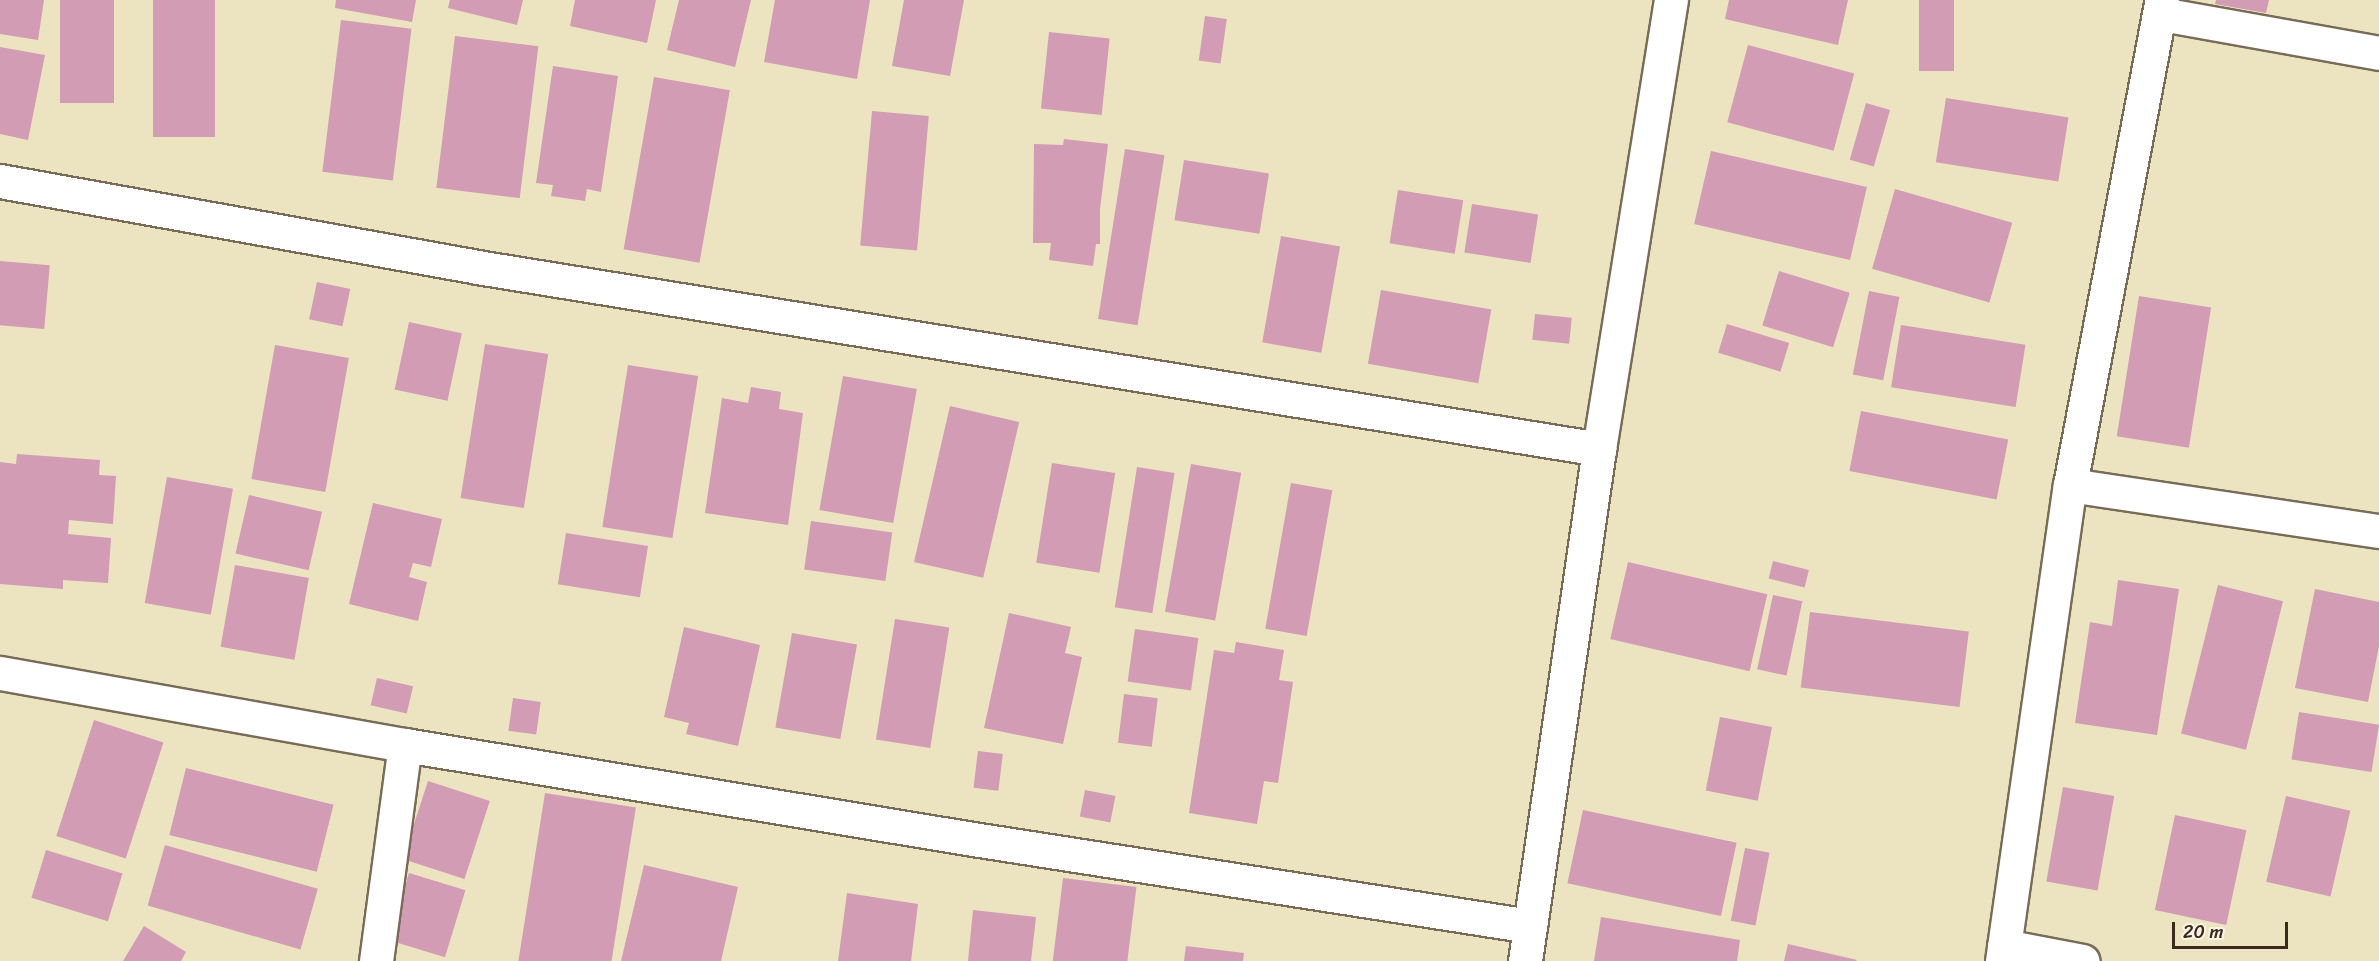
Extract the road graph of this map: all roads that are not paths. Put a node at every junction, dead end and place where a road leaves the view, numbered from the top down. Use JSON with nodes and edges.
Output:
{"nodes":[{"id":1,"x":1671,"y":0,"type":"edge"},
{"id":2,"x":2161,"y":7,"type":"edge"},
{"id":3,"x":2379,"y":53,"type":"edge"},
{"id":4,"x":0,"y":181,"type":"edge"},
{"id":5,"x":1599,"y":449,"type":"junction"},
{"id":6,"x":2070,"y":485,"type":"junction"},
{"id":7,"x":2379,"y":531,"type":"edge"},
{"id":8,"x":0,"y":673,"type":"edge"},
{"id":9,"x":405,"y":745,"type":"junction"},
{"id":10,"x":1530,"y":926,"type":"junction"},
{"id":11,"x":2003,"y":954,"type":"edge"},
{"id":12,"x":376,"y":961,"type":"edge"},
{"id":13,"x":1525,"y":961,"type":"edge"},
{"id":14,"x":2083,"y":961,"type":"edge"}],
"edges":[{"from":1,"to":5,"type":"street"},
{"from":2,"to":3,"type":"street"},
{"from":2,"to":6,"type":"street"},
{"from":4,"to":5,"type":"street"},
{"from":5,"to":10,"type":"street"},
{"from":6,"to":7,"type":"street"},
{"from":6,"to":11,"type":"street"},
{"from":8,"to":9,"type":"street"},
{"from":9,"to":10,"type":"street"},
{"from":9,"to":12,"type":"street"},
{"from":10,"to":13,"type":"street"},
{"from":11,"to":14,"type":"street"}]}
